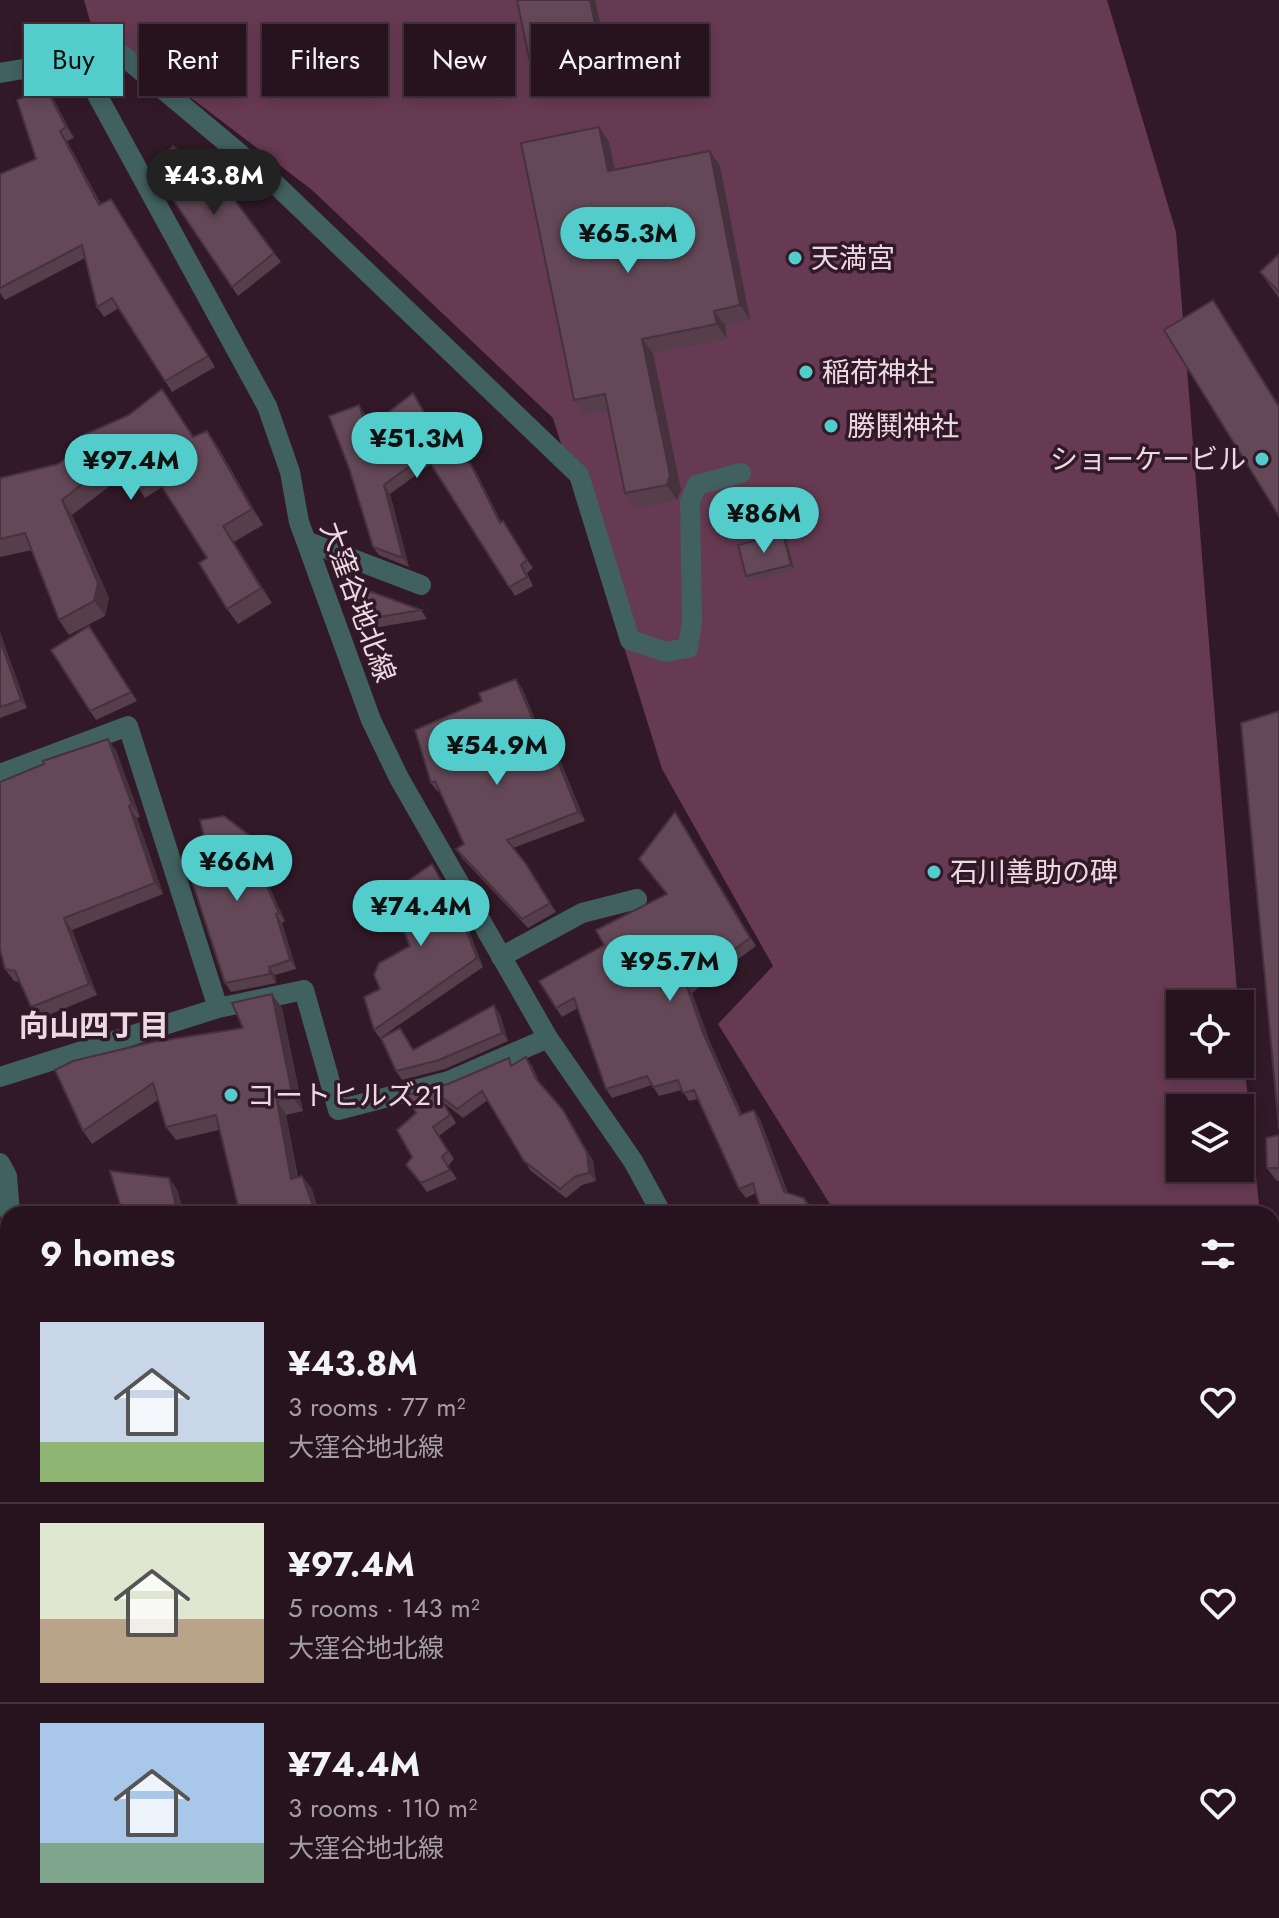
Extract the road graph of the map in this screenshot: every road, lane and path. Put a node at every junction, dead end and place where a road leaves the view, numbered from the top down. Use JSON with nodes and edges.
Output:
{"nodes":[{"id":1,"x":123,"y":56,"type":"edge"},
{"id":2,"x":24,"y":69,"type":"edge"},
{"id":3,"x":0,"y":73,"type":"edge"},
{"id":4,"x":98,"y":96,"type":"edge"},
{"id":5,"x":741,"y":473,"type":"dead end"},
{"id":6,"x":306,"y":541,"type":"junction"},
{"id":7,"x":421,"y":585,"type":"dead end"},
{"id":8,"x":0,"y":774,"type":"edge"},
{"id":9,"x":637,"y":899,"type":"dead end"},
{"id":10,"x":501,"y":957,"type":"junction"},
{"id":11,"x":218,"y":1008,"type":"junction"},
{"id":12,"x":548,"y":1038,"type":"junction"},
{"id":13,"x":0,"y":1077,"type":"edge"},
{"id":14,"x":0,"y":1163,"type":"edge"},
{"id":15,"x":9,"y":1206,"type":"edge"},
{"id":16,"x":658,"y":1206,"type":"edge"}],
"edges":[{"from":1,"to":5,"type":"street"},
{"from":2,"to":3,"type":"street"},
{"from":4,"to":6,"type":"street","name":"大窪谷地北線"},
{"from":6,"to":7,"type":"street"},
{"from":6,"to":10,"type":"street","name":"大窪谷地北線"},
{"from":8,"to":11,"type":"street"},
{"from":9,"to":10,"type":"street"},
{"from":10,"to":12,"type":"street","name":"大窪谷地北線"},
{"from":11,"to":12,"type":"street"},
{"from":11,"to":13,"type":"street"},
{"from":12,"to":16,"type":"street","name":"大窪谷地北線"},
{"from":14,"to":15,"type":"street"}]}
